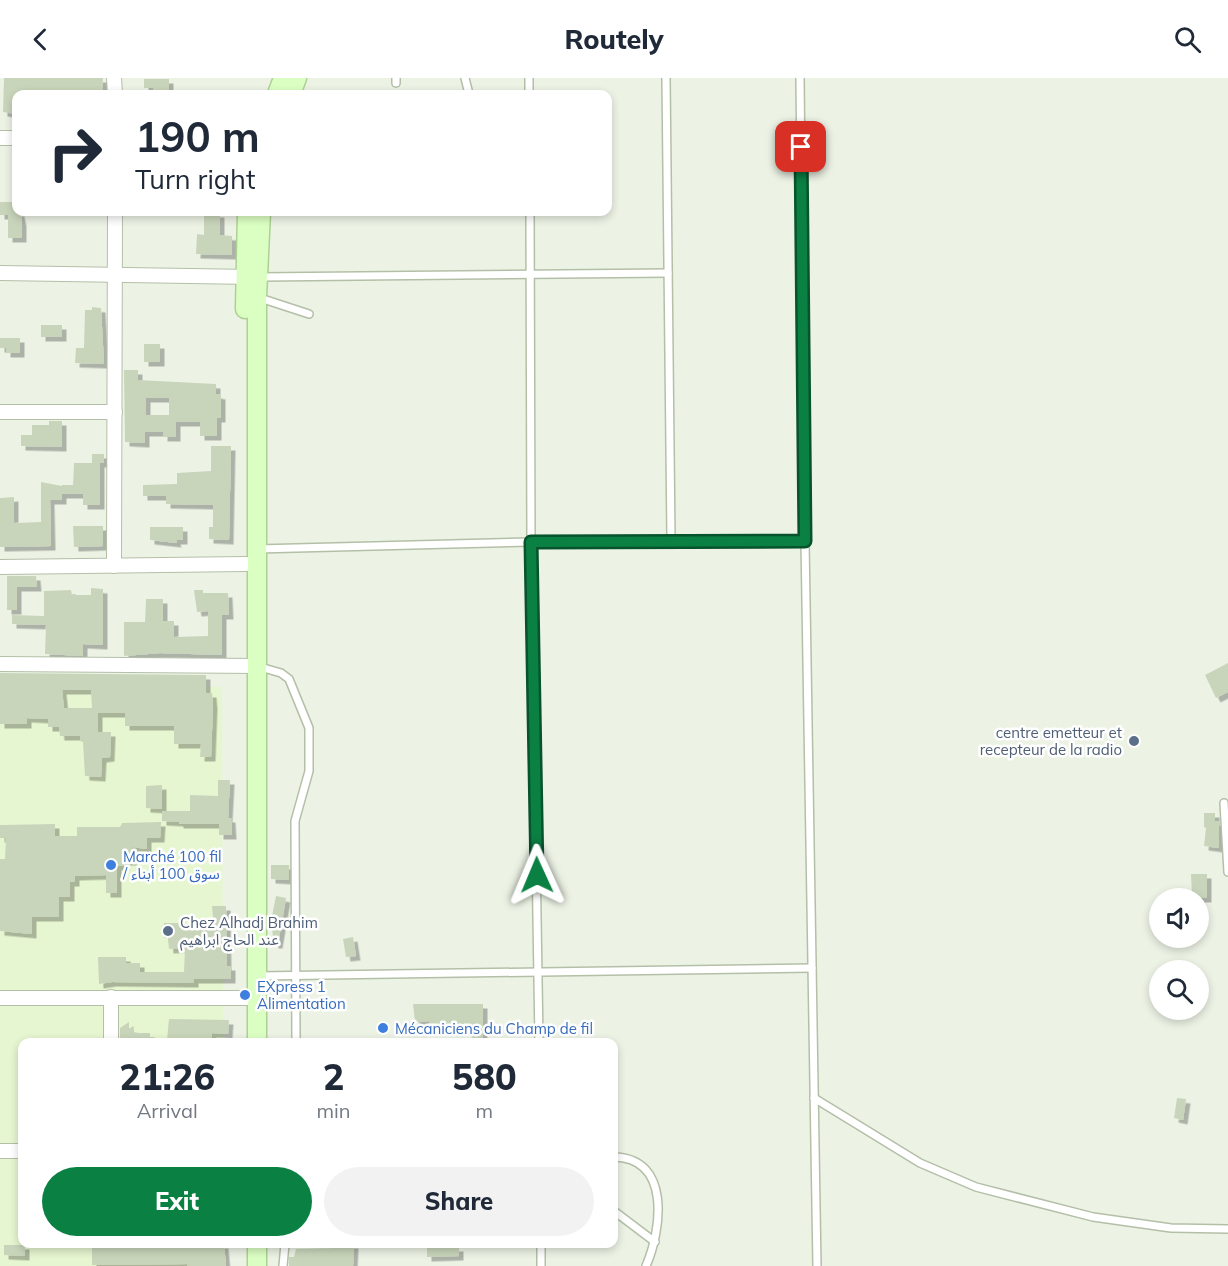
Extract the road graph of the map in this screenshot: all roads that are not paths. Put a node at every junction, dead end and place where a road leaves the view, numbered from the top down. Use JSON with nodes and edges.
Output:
{"nodes":[{"id":1,"x":666,"y":78,"type":"edge"},
{"id":2,"x":800,"y":78,"type":"edge"},
{"id":3,"x":115,"y":216,"type":"edge"},
{"id":4,"x":247,"y":216,"type":"edge"},
{"id":5,"x":260,"y":216,"type":"edge"},
{"id":6,"x":530,"y":216,"type":"edge"},
{"id":7,"x":0,"y":273,"type":"edge"},
{"id":8,"x":668,"y":273,"type":"junction"},
{"id":9,"x":114,"y":274,"type":"junction"},
{"id":10,"x":531,"y":276,"type":"junction"},
{"id":11,"x":251,"y":277,"type":"junction"},
{"id":12,"x":257,"y":297,"type":"junction"},
{"id":13,"x":309,"y":314,"type":"dead end"},
{"id":14,"x":0,"y":412,"type":"edge"},
{"id":15,"x":115,"y":412,"type":"junction"},
{"id":16,"x":671,"y":540,"type":"junction"},
{"id":17,"x":805,"y":541,"type":"junction"},
{"id":18,"x":531,"y":542,"type":"junction"},
{"id":19,"x":252,"y":556,"type":"junction"},
{"id":20,"x":114,"y":566,"type":"junction"},
{"id":21,"x":0,"y":567,"type":"edge"},
{"id":22,"x":0,"y":664,"type":"edge"},
{"id":23,"x":252,"y":666,"type":"junction"},
{"id":24,"x":1224,"y":803,"type":"dead end"},
{"id":25,"x":1228,"y":872,"type":"edge"},
{"id":26,"x":812,"y":968,"type":"junction"},
{"id":27,"x":538,"y":970,"type":"junction"},
{"id":28,"x":257,"y":976,"type":"junction"},
{"id":29,"x":295,"y":976,"type":"junction"},
{"id":30,"x":111,"y":997,"type":"junction"},
{"id":31,"x":0,"y":998,"type":"edge"},
{"id":32,"x":248,"y":998,"type":"junction"},
{"id":33,"x":111,"y":1038,"type":"edge"},
{"id":34,"x":249,"y":1038,"type":"edge"},
{"id":35,"x":257,"y":1038,"type":"edge"},
{"id":36,"x":296,"y":1038,"type":"edge"},
{"id":37,"x":539,"y":1038,"type":"edge"},
{"id":38,"x":814,"y":1098,"type":"junction"},
{"id":39,"x":0,"y":1151,"type":"edge"},
{"id":40,"x":18,"y":1151,"type":"edge"},
{"id":41,"x":618,"y":1158,"type":"edge"},
{"id":42,"x":618,"y":1214,"type":"edge"},
{"id":43,"x":1228,"y":1228,"type":"edge"},
{"id":44,"x":655,"y":1242,"type":"junction"},
{"id":45,"x":247,"y":1248,"type":"edge"},
{"id":46,"x":256,"y":1248,"type":"edge"},
{"id":47,"x":285,"y":1248,"type":"edge"},
{"id":48,"x":541,"y":1248,"type":"edge"},
{"id":49,"x":247,"y":1266,"type":"edge"},
{"id":50,"x":256,"y":1266,"type":"edge"},
{"id":51,"x":283,"y":1266,"type":"edge"},
{"id":52,"x":542,"y":1266,"type":"edge"},
{"id":53,"x":646,"y":1266,"type":"edge"},
{"id":54,"x":817,"y":1266,"type":"edge"}],
"edges":[{"from":1,"to":8,"type":"lane"},
{"from":2,"to":17,"type":"lane"},
{"from":3,"to":9,"type":"street"},
{"from":4,"to":11,"type":"street"},
{"from":5,"to":11,"type":"street"},
{"from":6,"to":10,"type":"lane"},
{"from":7,"to":9,"type":"street"},
{"from":8,"to":10,"type":"lane"},
{"from":8,"to":16,"type":"lane"},
{"from":9,"to":11,"type":"street"},
{"from":9,"to":15,"type":"street"},
{"from":10,"to":11,"type":"lane"},
{"from":10,"to":18,"type":"lane"},
{"from":11,"to":12,"type":"street"},
{"from":11,"to":19,"type":"street"},
{"from":12,"to":13,"type":"lane"},
{"from":12,"to":19,"type":"street"},
{"from":14,"to":15,"type":"street"},
{"from":15,"to":20,"type":"street"},
{"from":16,"to":17,"type":"lane"},
{"from":16,"to":18,"type":"lane"},
{"from":17,"to":26,"type":"lane"},
{"from":18,"to":19,"type":"lane"},
{"from":18,"to":27,"type":"lane"},
{"from":19,"to":20,"type":"street"},
{"from":19,"to":23,"type":"street"},
{"from":20,"to":21,"type":"street"},
{"from":22,"to":23,"type":"street"},
{"from":23,"to":28,"type":"street"},
{"from":23,"to":29,"type":"lane"},
{"from":23,"to":32,"type":"street"},
{"from":24,"to":25,"type":"lane"},
{"from":26,"to":27,"type":"lane"},
{"from":26,"to":38,"type":"lane"},
{"from":27,"to":29,"type":"lane"},
{"from":27,"to":37,"type":"lane"},
{"from":28,"to":29,"type":"lane"},
{"from":28,"to":35,"type":"street"},
{"from":29,"to":36,"type":"lane"},
{"from":30,"to":31,"type":"street"},
{"from":30,"to":32,"type":"street"},
{"from":30,"to":33,"type":"street"},
{"from":32,"to":34,"type":"street"},
{"from":38,"to":43,"type":"lane"},
{"from":38,"to":54,"type":"lane"},
{"from":39,"to":40,"type":"street"},
{"from":41,"to":44,"type":"lane"},
{"from":42,"to":44,"type":"lane"},
{"from":44,"to":53,"type":"lane"},
{"from":45,"to":49,"type":"street"},
{"from":46,"to":50,"type":"street"},
{"from":47,"to":51,"type":"lane"},
{"from":48,"to":52,"type":"lane"}]}
